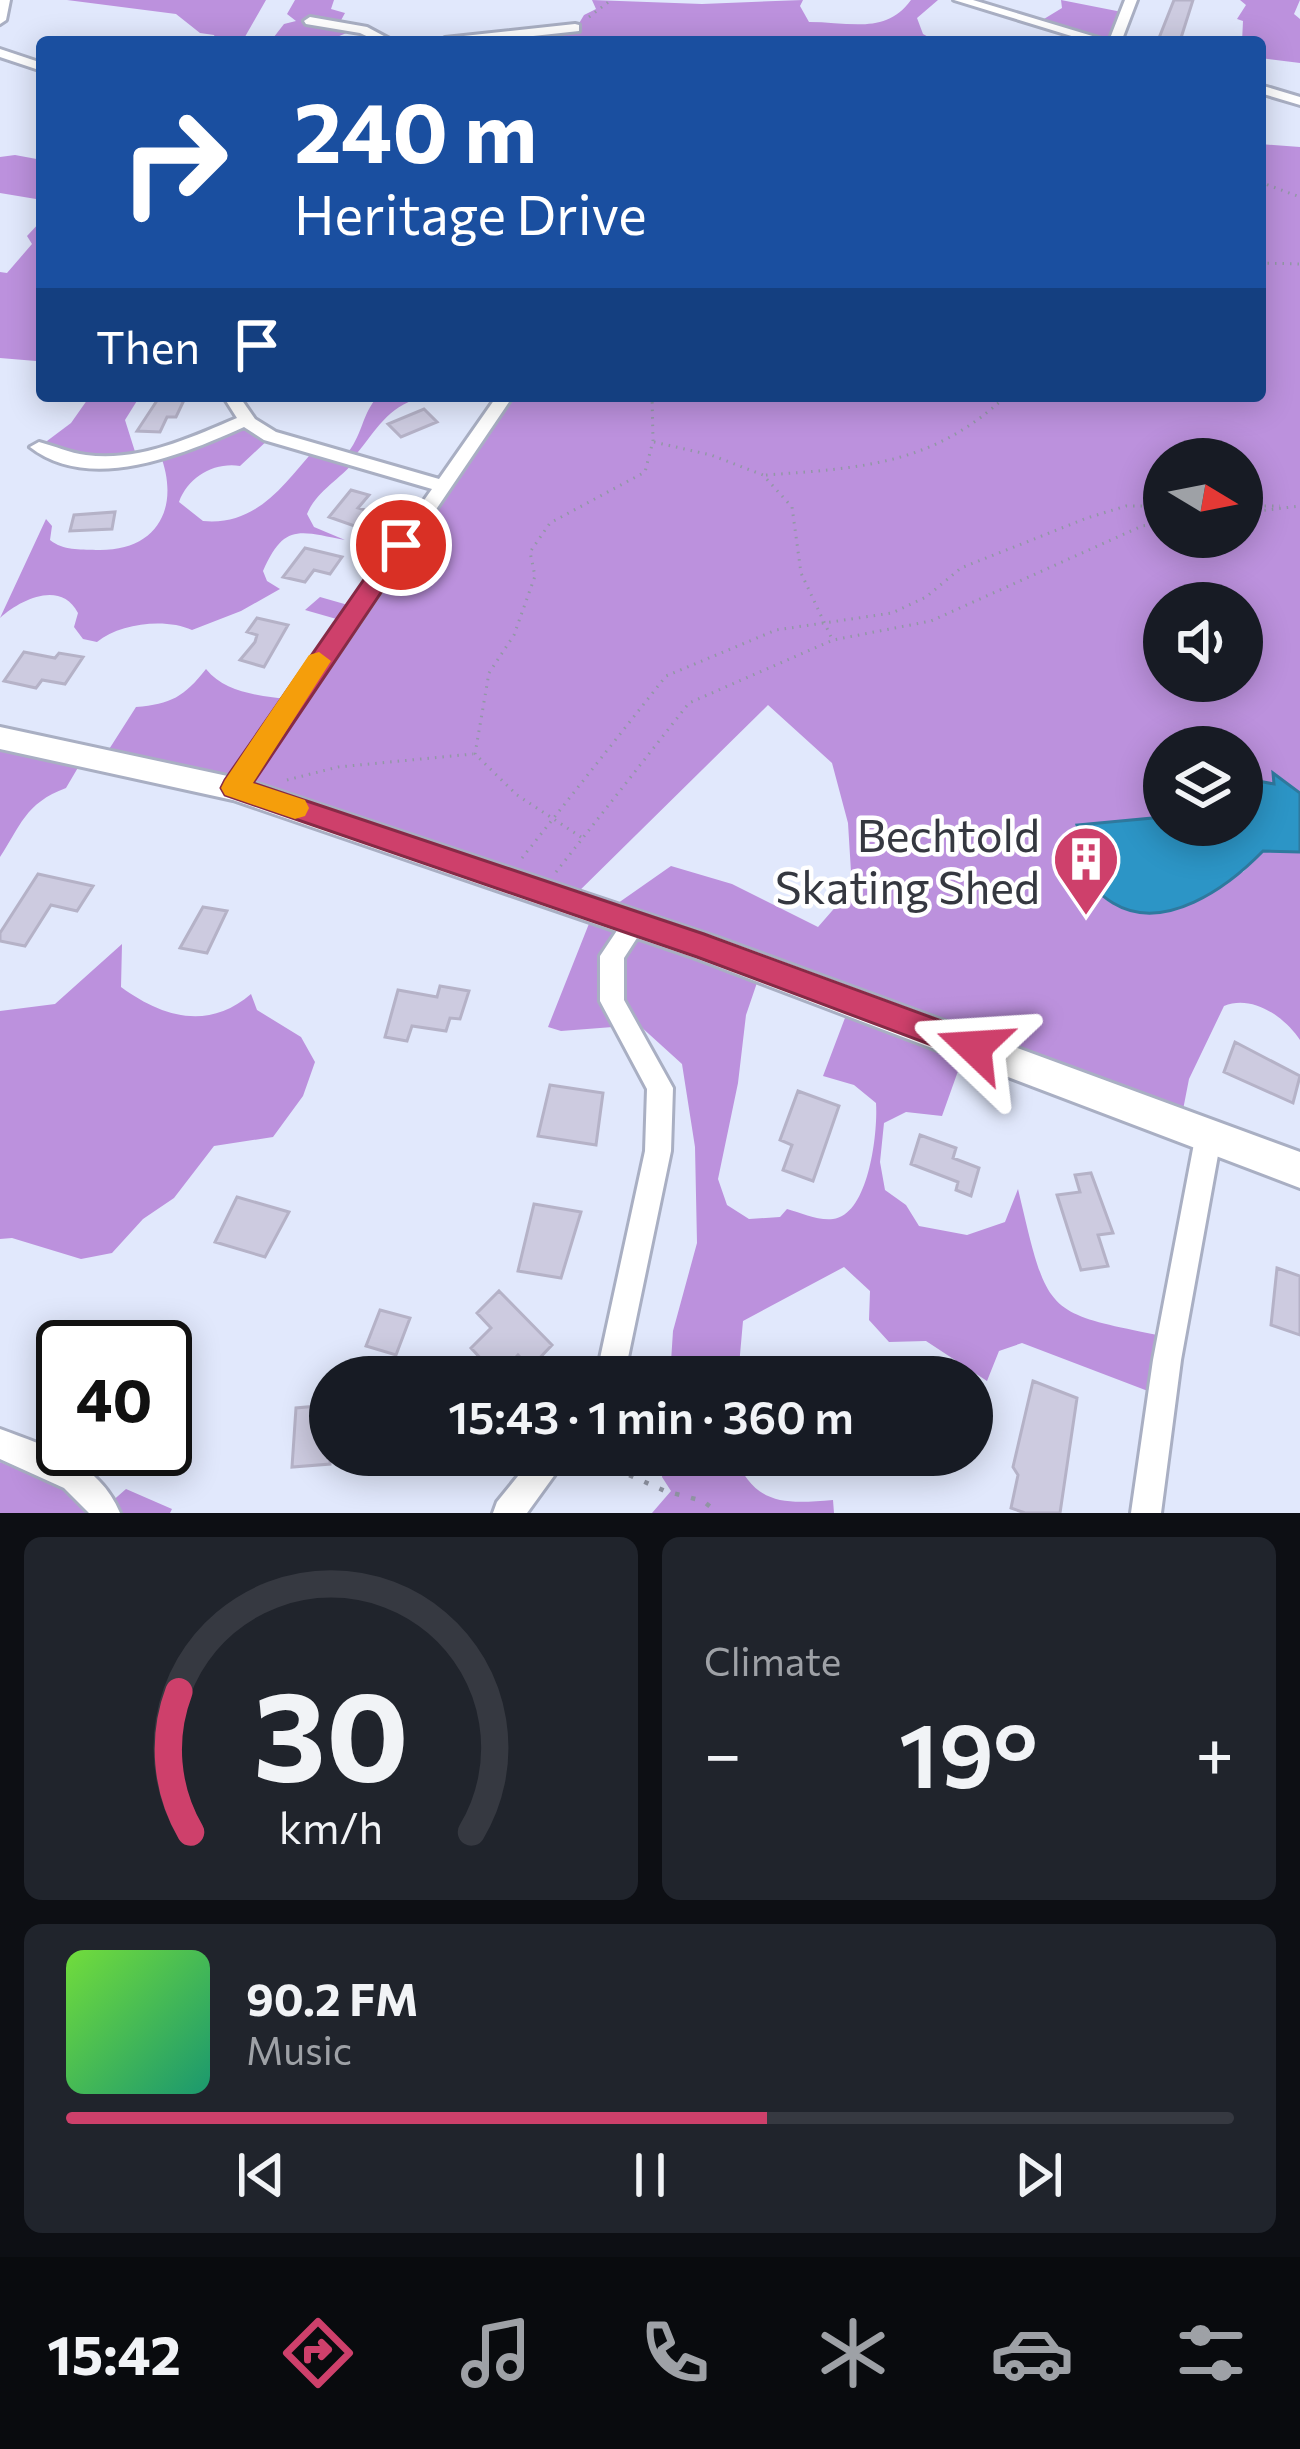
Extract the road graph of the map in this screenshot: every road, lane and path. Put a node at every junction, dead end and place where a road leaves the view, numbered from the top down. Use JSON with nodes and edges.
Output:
{"nodes":[{"id":1,"x":4,"y":0,"type":"edge"},
{"id":2,"x":611,"y":0,"type":"edge"},
{"id":3,"x":960,"y":0,"type":"edge"},
{"id":4,"x":1131,"y":0,"type":"edge"},
{"id":5,"x":0,"y":20,"type":"edge"},
{"id":6,"x":310,"y":21,"type":"dead end"},
{"id":7,"x":574,"y":28,"type":"joint"},
{"id":8,"x":376,"y":36,"type":"edge"},
{"id":9,"x":500,"y":36,"type":"edge"},
{"id":10,"x":1083,"y":36,"type":"edge"},
{"id":11,"x":1117,"y":36,"type":"edge"},
{"id":12,"x":0,"y":53,"type":"edge"},
{"id":13,"x":36,"y":65,"type":"edge"},
{"id":14,"x":1266,"y":90,"type":"edge"},
{"id":15,"x":1300,"y":101,"type":"edge"},
{"id":16,"x":1266,"y":184,"type":"edge"},
{"id":17,"x":1300,"y":197,"type":"edge"},
{"id":18,"x":1266,"y":263,"type":"edge"},
{"id":19,"x":1300,"y":264,"type":"edge"},
{"id":20,"x":235,"y":402,"type":"edge"},
{"id":21,"x":502,"y":402,"type":"edge"},
{"id":22,"x":652,"y":402,"type":"edge"},
{"id":23,"x":1001,"y":402,"type":"edge"},
{"id":24,"x":247,"y":420,"type":"junction"},
{"id":25,"x":653,"y":441,"type":"junction"},
{"id":26,"x":40,"y":447,"type":"dead end"},
{"id":27,"x":763,"y":475,"type":"junction"},
{"id":28,"x":442,"y":486,"type":"junction"},
{"id":29,"x":1143,"y":506,"type":"edge"},
{"id":30,"x":1263,"y":506,"type":"edge"},
{"id":31,"x":1298,"y":506,"type":"edge"},
{"id":32,"x":1263,"y":510,"type":"edge"},
{"id":33,"x":1143,"y":526,"type":"edge"},
{"id":34,"x":825,"y":624,"type":"junction"},
{"id":35,"x":833,"y":640,"type":"junction"},
{"id":36,"x":0,"y":738,"type":"edge"},
{"id":37,"x":475,"y":754,"type":"junction"},
{"id":38,"x":273,"y":783,"type":"dead end"},
{"id":39,"x":235,"y":788,"type":"junction"},
{"id":40,"x":553,"y":819,"type":"junction"},
{"id":41,"x":583,"y":838,"type":"junction"},
{"id":42,"x":505,"y":881,"type":"junction"},
{"id":43,"x":540,"y":893,"type":"junction"},
{"id":44,"x":634,"y":924,"type":"junction"},
{"id":45,"x":1209,"y":1133,"type":"junction"},
{"id":46,"x":1300,"y":1170,"type":"edge"},
{"id":47,"x":614,"y":1356,"type":"edge"},
{"id":48,"x":0,"y":1444,"type":"edge"},
{"id":49,"x":537,"y":1476,"type":"edge"},
{"id":50,"x":631,"y":1476,"type":"edge"},
{"id":51,"x":106,"y":1513,"type":"edge"},
{"id":52,"x":508,"y":1513,"type":"edge"},
{"id":53,"x":718,"y":1513,"type":"edge"},
{"id":54,"x":1146,"y":1513,"type":"edge"}],
"edges":[{"from":1,"to":5,"type":"street"},
{"from":2,"to":7,"type":"path"},
{"from":3,"to":10,"type":"street"},
{"from":4,"to":11,"type":"street"},
{"from":6,"to":8,"type":"street"},
{"from":7,"to":9,"type":"street"},
{"from":12,"to":13,"type":"street"},
{"from":14,"to":15,"type":"street"},
{"from":16,"to":17,"type":"path"},
{"from":18,"to":19,"type":"path"},
{"from":20,"to":24,"type":"street"},
{"from":21,"to":28,"type":"street"},
{"from":22,"to":25,"type":"path"},
{"from":23,"to":27,"type":"path"},
{"from":24,"to":26,"type":"street"},
{"from":24,"to":28,"type":"street"},
{"from":25,"to":27,"type":"path"},
{"from":25,"to":37,"type":"path"},
{"from":27,"to":34,"type":"path"},
{"from":28,"to":39,"type":"street"},
{"from":29,"to":34,"type":"path"},
{"from":30,"to":31,"type":"path"},
{"from":31,"to":32,"type":"path"},
{"from":33,"to":35,"type":"path"},
{"from":34,"to":35,"type":"path"},
{"from":34,"to":40,"type":"path"},
{"from":35,"to":41,"type":"path"},
{"from":36,"to":39,"type":"street"},
{"from":37,"to":38,"type":"path"},
{"from":37,"to":40,"type":"path"},
{"from":39,"to":42,"type":"street"},
{"from":40,"to":41,"type":"path"},
{"from":40,"to":42,"type":"path"},
{"from":41,"to":43,"type":"path"},
{"from":42,"to":43,"type":"street"},
{"from":43,"to":44,"type":"street"},
{"from":44,"to":45,"type":"street"},
{"from":44,"to":47,"type":"street"},
{"from":45,"to":46,"type":"street"},
{"from":45,"to":54,"type":"street"},
{"from":48,"to":51,"type":"street"},
{"from":49,"to":52,"type":"street"},
{"from":50,"to":53,"type":"path"}]}
